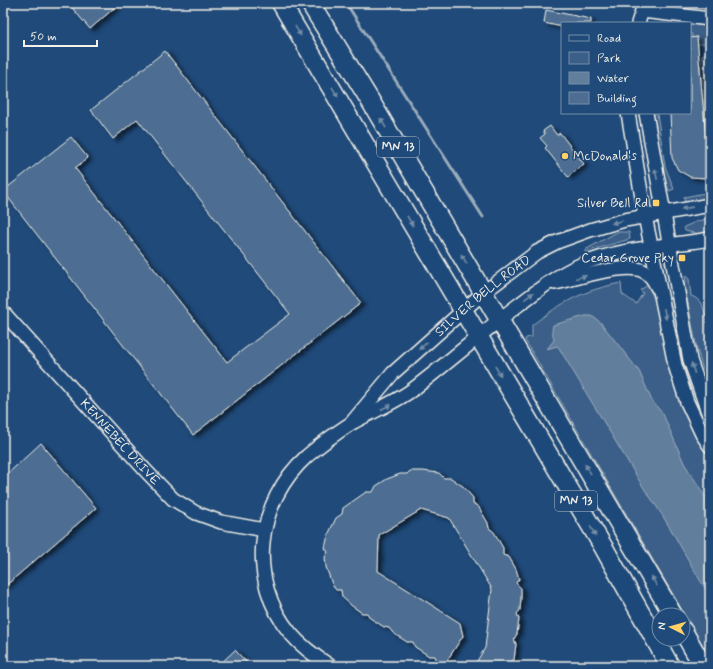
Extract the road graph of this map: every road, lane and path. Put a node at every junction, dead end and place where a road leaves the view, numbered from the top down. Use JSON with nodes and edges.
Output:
{"nodes":[{"id":1,"x":281,"y":3,"type":"edge"},
{"id":2,"x":310,"y":3,"type":"edge"},
{"id":3,"x":641,"y":15,"type":"edge"},
{"id":4,"x":710,"y":19,"type":"edge"},
{"id":5,"x":628,"y":114,"type":"edge"},
{"id":6,"x":646,"y":114,"type":"edge"},
{"id":7,"x":710,"y":205,"type":"edge"},
{"id":8,"x":664,"y":212,"type":"junction"},
{"id":9,"x":645,"y":216,"type":"junction"},
{"id":10,"x":710,"y":239,"type":"edge"},
{"id":11,"x":669,"y":245,"type":"junction"},
{"id":12,"x":651,"y":248,"type":"junction"},
{"id":13,"x":543,"y":286,"type":"junction"},
{"id":14,"x":483,"y":292,"type":"junction"},
{"id":15,"x":662,"y":297,"type":"junction"},
{"id":16,"x":3,"y":312,"type":"edge"},
{"id":17,"x":464,"y":312,"type":"junction"},
{"id":18,"x":499,"y":320,"type":"junction"},
{"id":19,"x":478,"y":337,"type":"junction"},
{"id":20,"x":710,"y":418,"type":"edge"},
{"id":21,"x":351,"y":424,"type":"junction"},
{"id":22,"x":710,"y":446,"type":"edge"},
{"id":23,"x":264,"y":530,"type":"junction"},
{"id":24,"x":668,"y":607,"type":"edge"},
{"id":25,"x":691,"y":645,"type":"edge"},
{"id":26,"x":330,"y":666,"type":"edge"},
{"id":27,"x":670,"y":666,"type":"edge"},
{"id":28,"x":703,"y":666,"type":"edge"}],
"edges":[{"from":1,"to":17,"type":"highway","number":"MN 13","one_way":true},
{"from":14,"to":2,"type":"highway","number":"MN 13","one_way":true},
{"from":3,"to":4,"type":"street"},
{"from":5,"to":9,"type":"street"},
{"from":8,"to":6,"type":"street","one_way":true},
{"from":7,"to":8,"type":"street","name":"SILVER BELL ROAD","one_way":true},
{"from":8,"to":9,"type":"street","name":"SILVER BELL ROAD"},
{"from":8,"to":11,"type":"street"},
{"from":9,"to":12,"type":"street"},
{"from":9,"to":14,"type":"street","name":"SILVER BELL ROAD","one_way":true},
{"from":10,"to":11,"type":"street","name":"SILVER BELL ROAD"},
{"from":11,"to":12,"type":"street","name":"SILVER BELL ROAD"},
{"from":20,"to":11,"type":"street","one_way":true},
{"from":12,"to":13,"type":"street","name":"SILVER BELL ROAD"},
{"from":12,"to":15,"type":"street"},
{"from":13,"to":15,"type":"street","one_way":true},
{"from":18,"to":13,"type":"street","name":"SILVER BELL ROAD","one_way":true},
{"from":14,"to":17,"type":"street","name":"SILVER BELL ROAD"},
{"from":14,"to":18,"type":"highway","number":"MN 13"},
{"from":15,"to":22,"type":"street","one_way":true},
{"from":16,"to":23,"type":"street","name":"KENNEBEC DRIVE"},
{"from":17,"to":19,"type":"highway","number":"MN 13"},
{"from":17,"to":21,"type":"street","name":"SILVER BELL ROAD","one_way":true},
{"from":18,"to":19,"type":"street","name":"SILVER BELL ROAD"},
{"from":24,"to":18,"type":"highway","number":"MN 13","one_way":true},
{"from":21,"to":19,"type":"street","name":"SILVER BELL ROAD","one_way":true},
{"from":19,"to":27,"type":"highway","number":"MN 13","one_way":true},
{"from":21,"to":23,"type":"street","name":"SILVER BELL ROAD"},
{"from":23,"to":26,"type":"street","name":"SILVER BELL ROAD"},
{"from":25,"to":28,"type":"highway"}]}
